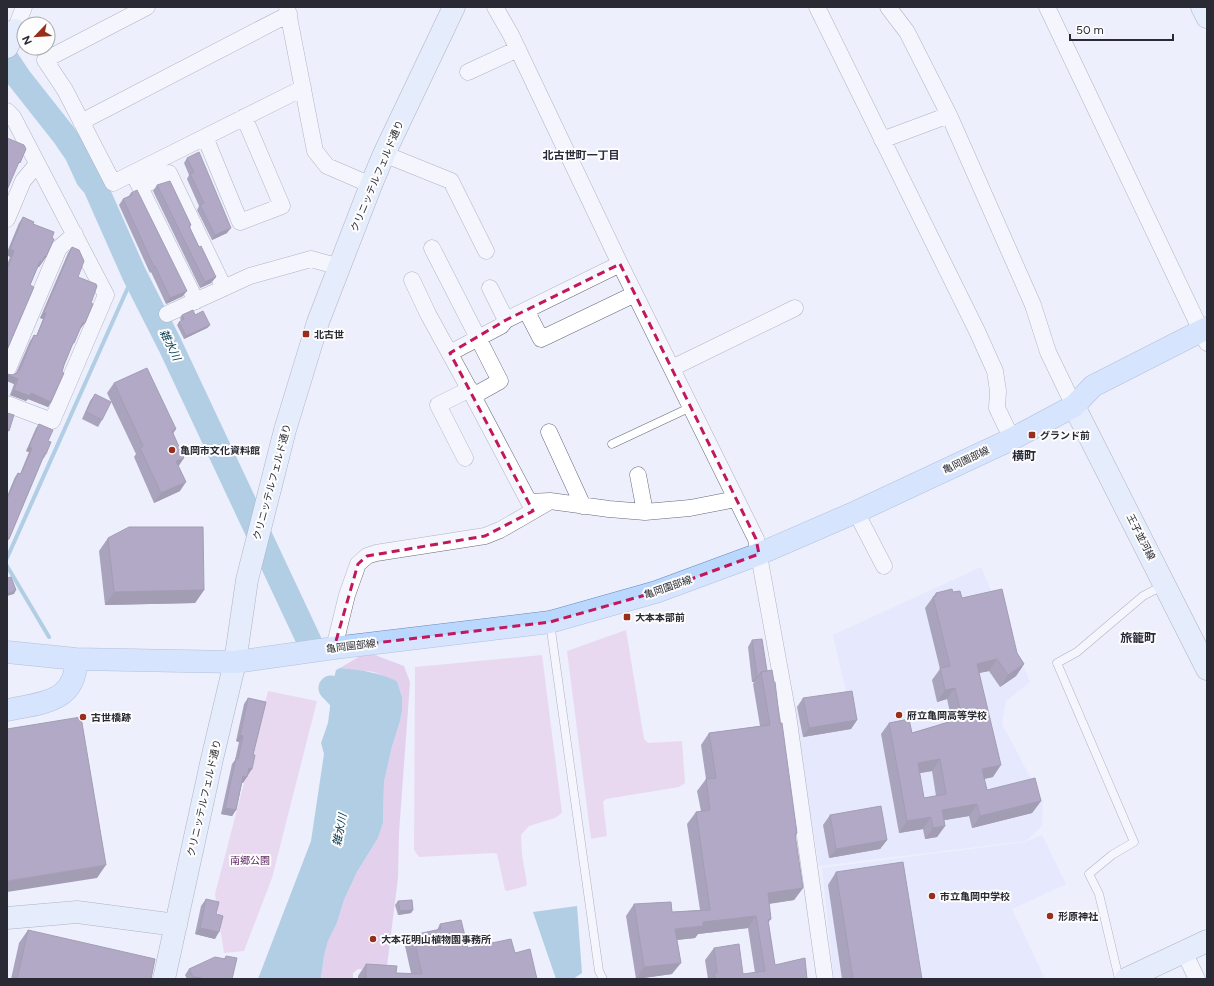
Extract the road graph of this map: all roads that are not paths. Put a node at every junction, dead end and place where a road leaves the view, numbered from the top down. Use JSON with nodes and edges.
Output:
{"nodes":[{"id":1,"x":24,"y":7,"type":"edge"},
{"id":2,"x":147,"y":7,"type":"edge"},
{"id":3,"x":454,"y":7,"type":"edge"},
{"id":4,"x":494,"y":7,"type":"edge"},
{"id":5,"x":817,"y":7,"type":"edge"},
{"id":6,"x":1047,"y":7,"type":"edge"},
{"id":7,"x":1202,"y":7,"type":"edge"},
{"id":8,"x":897,"y":10,"type":"edge"},
{"id":9,"x":288,"y":11,"type":"edge"},
{"id":10,"x":1207,"y":17,"type":"edge"},
{"id":11,"x":11,"y":38,"type":"edge"},
{"id":12,"x":518,"y":49,"type":"junction"},
{"id":13,"x":468,"y":72,"type":"dead end"},
{"id":14,"x":303,"y":88,"type":"junction"},
{"id":15,"x":7,"y":111,"type":"edge"},
{"id":16,"x":949,"y":115,"type":"junction"},
{"id":17,"x":244,"y":117,"type":"junction"},
{"id":18,"x":81,"y":122,"type":"junction"},
{"id":19,"x":205,"y":137,"type":"junction"},
{"id":20,"x":882,"y":140,"type":"junction"},
{"id":21,"x":384,"y":154,"type":"junction"},
{"id":22,"x":37,"y":164,"type":"junction"},
{"id":23,"x":136,"y":180,"type":"junction"},
{"id":24,"x":371,"y":185,"type":"junction"},
{"id":25,"x":7,"y":219,"type":"edge"},
{"id":26,"x":75,"y":234,"type":"junction"},
{"id":27,"x":432,"y":248,"type":"dead end"},
{"id":28,"x":486,"y":251,"type":"dead end"},
{"id":29,"x":620,"y":264,"type":"junction"},
{"id":30,"x":340,"y":267,"type":"junction"},
{"id":31,"x":412,"y":280,"type":"dead end"},
{"id":32,"x":224,"y":288,"type":"junction"},
{"id":33,"x":490,"y":288,"type":"dead end"},
{"id":34,"x":635,"y":294,"type":"junction"},
{"id":35,"x":196,"y":301,"type":"junction"},
{"id":36,"x":795,"y":308,"type":"dead end"},
{"id":37,"x":526,"y":310,"type":"junction"},
{"id":38,"x":167,"y":314,"type":"dead end"},
{"id":39,"x":506,"y":320,"type":"junction"},
{"id":40,"x":1205,"y":335,"type":"edge"},
{"id":41,"x":478,"y":338,"type":"junction"},
{"id":42,"x":450,"y":353,"type":"junction"},
{"id":43,"x":672,"y":368,"type":"junction"},
{"id":44,"x":7,"y":371,"type":"edge"},
{"id":45,"x":472,"y":392,"type":"junction"},
{"id":46,"x":7,"y":404,"type":"edge"},
{"id":47,"x":1074,"y":406,"type":"junction"},
{"id":48,"x":691,"y":407,"type":"junction"},
{"id":49,"x":549,"y":432,"type":"dead end"},
{"id":50,"x":1012,"y":439,"type":"junction"},
{"id":51,"x":612,"y":444,"type":"dead end"},
{"id":52,"x":465,"y":458,"type":"dead end"},
{"id":53,"x":638,"y":475,"type":"dead end"},
{"id":54,"x":736,"y":499,"type":"junction"},
{"id":55,"x":550,"y":501,"type":"junction"},
{"id":56,"x":583,"y":506,"type":"junction"},
{"id":57,"x":645,"y":512,"type":"junction"},
{"id":58,"x":856,"y":512,"type":"junction"},
{"id":59,"x":759,"y":554,"type":"junction"},
{"id":60,"x":884,"y":566,"type":"dead end"},
{"id":61,"x":1165,"y":584,"type":"junction"},
{"id":62,"x":550,"y":622,"type":"junction"},
{"id":63,"x":334,"y":648,"type":"junction"},
{"id":64,"x":7,"y":652,"type":"edge"},
{"id":65,"x":76,"y":660,"type":"junction"},
{"id":66,"x":235,"y":662,"type":"junction"},
{"id":67,"x":1207,"y":669,"type":"edge"},
{"id":68,"x":7,"y":710,"type":"edge"},
{"id":69,"x":7,"y":918,"type":"edge"},
{"id":70,"x":176,"y":925,"type":"junction"},
{"id":71,"x":1207,"y":941,"type":"edge"},
{"id":72,"x":1184,"y":952,"type":"junction"},
{"id":73,"x":164,"y":979,"type":"edge"},
{"id":74,"x":603,"y":979,"type":"edge"},
{"id":75,"x":825,"y":979,"type":"edge"},
{"id":76,"x":1119,"y":979,"type":"edge"},
{"id":77,"x":1126,"y":979,"type":"edge"},
{"id":78,"x":1197,"y":979,"type":"edge"}],
"edges":[{"from":1,"to":11,"type":"street"},
{"from":2,"to":18,"type":"street"},
{"from":3,"to":21,"type":"street","name":"クリニッテルフェルド通り"},
{"from":4,"to":12,"type":"street"},
{"from":5,"to":20,"type":"street"},
{"from":6,"to":40,"type":"street"},
{"from":7,"to":10,"type":"street"},
{"from":8,"to":16,"type":"street"},
{"from":9,"to":14,"type":"street"},
{"from":9,"to":18,"type":"street"},
{"from":12,"to":13,"type":"street"},
{"from":12,"to":29,"type":"street"},
{"from":14,"to":17,"type":"street"},
{"from":14,"to":24,"type":"street"},
{"from":15,"to":22,"type":"street"},
{"from":16,"to":20,"type":"street"},
{"from":16,"to":47,"type":"street"},
{"from":17,"to":19,"type":"street"},
{"from":17,"to":19,"type":"street"},
{"from":18,"to":23,"type":"street"},
{"from":19,"to":23,"type":"street"},
{"from":20,"to":50,"type":"street"},
{"from":21,"to":24,"type":"street","name":"クリニッテルフェルド通り"},
{"from":21,"to":28,"type":"street"},
{"from":22,"to":25,"type":"street"},
{"from":22,"to":26,"type":"street"},
{"from":23,"to":32,"type":"street"},
{"from":23,"to":35,"type":"street"},
{"from":24,"to":30,"type":"street","name":"クリニッテルフェルド通り"},
{"from":26,"to":44,"type":"street"},
{"from":26,"to":46,"type":"street"},
{"from":27,"to":41,"type":"street"},
{"from":29,"to":34,"type":"street"},
{"from":29,"to":37,"type":"street"},
{"from":30,"to":32,"type":"street"},
{"from":30,"to":66,"type":"street","name":"クリニッテルフェルド通り"},
{"from":31,"to":42,"type":"street"},
{"from":32,"to":35,"type":"street"},
{"from":33,"to":39,"type":"street"},
{"from":34,"to":37,"type":"street"},
{"from":34,"to":43,"type":"street"},
{"from":35,"to":38,"type":"street"},
{"from":36,"to":43,"type":"street"},
{"from":37,"to":39,"type":"street"},
{"from":39,"to":41,"type":"street"},
{"from":40,"to":47,"type":"main road","name":"亀岡園部線"},
{"from":41,"to":42,"type":"street"},
{"from":41,"to":45,"type":"street"},
{"from":42,"to":45,"type":"street"},
{"from":43,"to":48,"type":"street"},
{"from":45,"to":52,"type":"street"},
{"from":45,"to":55,"type":"street"},
{"from":47,"to":50,"type":"main road","name":"亀岡園部線"},
{"from":47,"to":61,"type":"street","name":"王子並河線"},
{"from":48,"to":51,"type":"lane"},
{"from":48,"to":54,"type":"street"},
{"from":49,"to":56,"type":"street"},
{"from":50,"to":58,"type":"main road","name":"亀岡園部線"},
{"from":53,"to":57,"type":"street"},
{"from":54,"to":57,"type":"street"},
{"from":54,"to":59,"type":"street"},
{"from":55,"to":56,"type":"street"},
{"from":55,"to":63,"type":"street"},
{"from":56,"to":57,"type":"street"},
{"from":58,"to":59,"type":"main road","name":"亀岡園部線"},
{"from":58,"to":60,"type":"street"},
{"from":59,"to":62,"type":"main road","name":"亀岡園部線"},
{"from":59,"to":75,"type":"street"},
{"from":61,"to":67,"type":"street","name":"王子並河線"},
{"from":61,"to":76,"type":"lane"},
{"from":62,"to":63,"type":"main road","name":"亀岡園部線"},
{"from":62,"to":74,"type":"lane"},
{"from":63,"to":66,"type":"main road","name":"亀岡園部線"},
{"from":64,"to":65,"type":"main road","name":"亀岡園部線"},
{"from":65,"to":66,"type":"main road","name":"亀岡園部線"},
{"from":65,"to":68,"type":"main road"},
{"from":66,"to":70,"type":"street","name":"クリニッテルフェルド通り"},
{"from":69,"to":70,"type":"street"},
{"from":70,"to":73,"type":"street","name":"クリニッテルフェルド通り"},
{"from":71,"to":72,"type":"street"},
{"from":72,"to":77,"type":"street"},
{"from":72,"to":78,"type":"street"}]}
